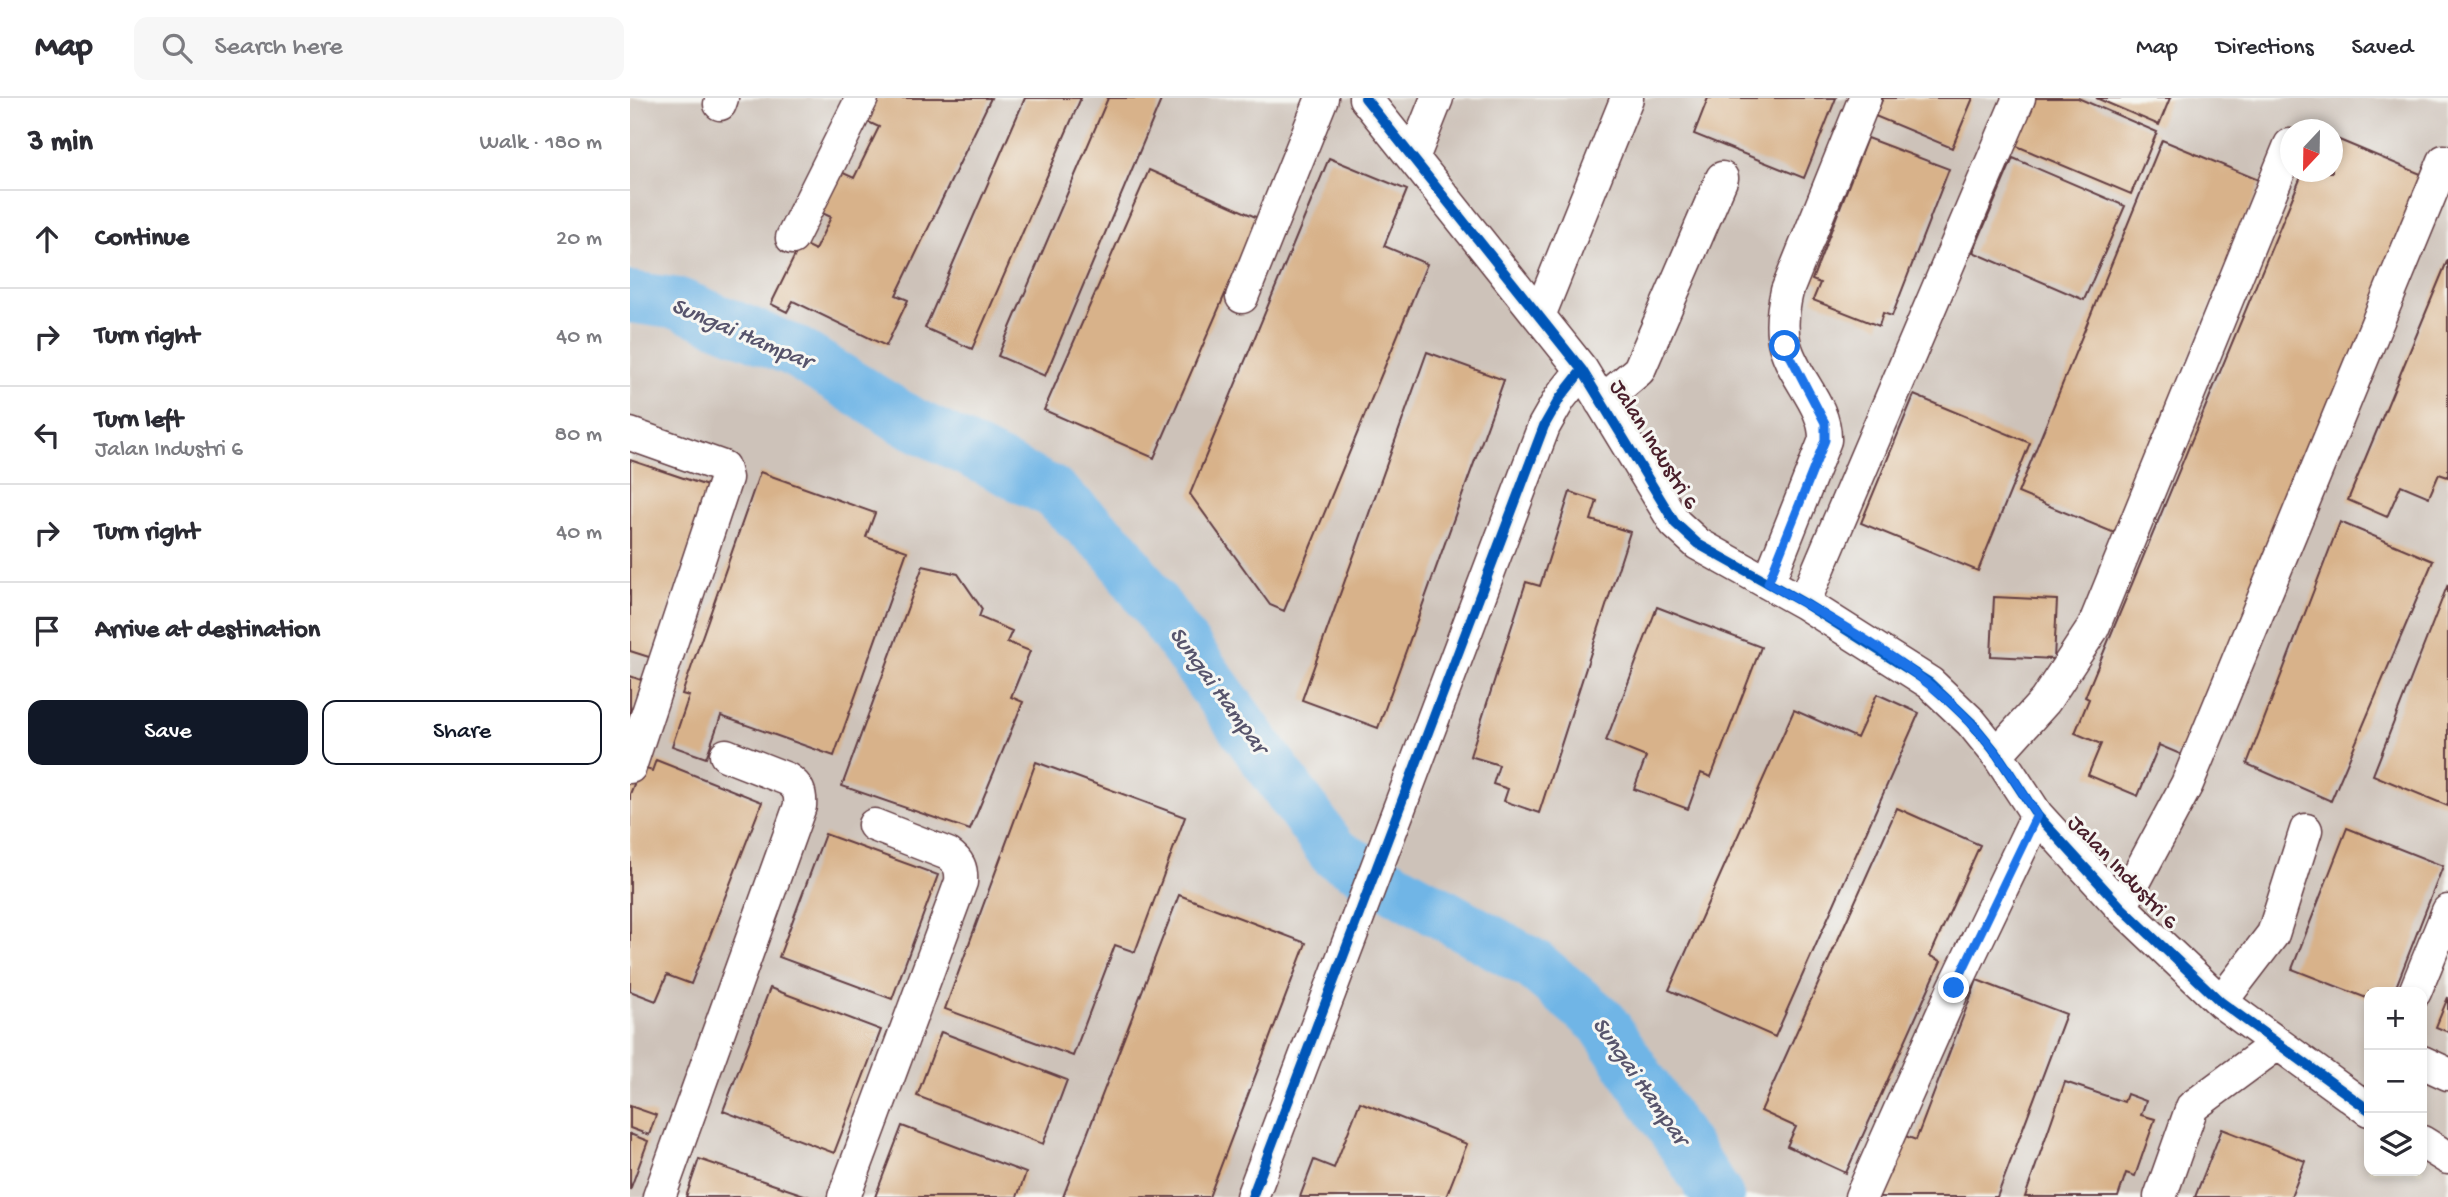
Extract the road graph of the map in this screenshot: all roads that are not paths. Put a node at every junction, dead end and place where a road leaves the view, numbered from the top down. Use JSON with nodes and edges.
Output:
{"nodes":[{"id":1,"x":862,"y":98,"type":"edge"},
{"id":2,"x":1322,"y":98,"type":"edge"},
{"id":3,"x":1365,"y":98,"type":"edge"},
{"id":4,"x":1437,"y":98,"type":"edge"},
{"id":5,"x":1627,"y":98,"type":"edge"},
{"id":6,"x":1865,"y":98,"type":"edge"},
{"id":7,"x":2019,"y":98,"type":"edge"},
{"id":8,"x":1413,"y":158,"type":"junction"},
{"id":9,"x":2444,"y":161,"type":"dead end"},
{"id":10,"x":2280,"y":172,"type":"edge"},
{"id":11,"x":1722,"y":178,"type":"dead end"},
{"id":12,"x":792,"y":237,"type":"dead end"},
{"id":13,"x":1242,"y":297,"type":"dead end"},
{"id":14,"x":1539,"y":316,"type":"junction"},
{"id":15,"x":1582,"y":370,"type":"junction"},
{"id":16,"x":1601,"y":402,"type":"junction"},
{"id":17,"x":630,"y":434,"type":"edge"},
{"id":18,"x":1768,"y":583,"type":"junction"},
{"id":19,"x":1804,"y":603,"type":"junction"},
{"id":20,"x":1997,"y":754,"type":"junction"},
{"id":21,"x":726,"y":755,"type":"dead end"},
{"id":22,"x":630,"y":767,"type":"edge"},
{"id":23,"x":2037,"y":815,"type":"junction"},
{"id":24,"x":874,"y":825,"type":"dead end"},
{"id":25,"x":2306,"y":830,"type":"dead end"},
{"id":26,"x":2121,"y":906,"type":"junction"},
{"id":27,"x":2448,"y":911,"type":"edge"},
{"id":28,"x":2417,"y":987,"type":"edge"},
{"id":29,"x":2221,"y":1002,"type":"junction"},
{"id":30,"x":2277,"y":1044,"type":"junction"},
{"id":31,"x":2427,"y":1064,"type":"edge"},
{"id":32,"x":2448,"y":1074,"type":"edge"},
{"id":33,"x":2364,"y":1101,"type":"edge"},
{"id":34,"x":2427,"y":1145,"type":"edge"},
{"id":35,"x":2448,"y":1158,"type":"edge"},
{"id":36,"x":659,"y":1197,"type":"edge"},
{"id":37,"x":844,"y":1197,"type":"edge"},
{"id":38,"x":1252,"y":1197,"type":"edge"},
{"id":39,"x":1861,"y":1197,"type":"edge"},
{"id":40,"x":2160,"y":1197,"type":"edge"}],
"edges":[{"from":1,"to":12,"type":"street"},
{"from":2,"to":13,"type":"street"},
{"from":3,"to":8,"type":"street","name":"Jalan Industri 6"},
{"from":4,"to":8,"type":"street"},
{"from":5,"to":14,"type":"street"},
{"from":6,"to":18,"type":"street"},
{"from":7,"to":19,"type":"street"},
{"from":8,"to":14,"type":"street","name":"Jalan Industri 6"},
{"from":9,"to":26,"type":"street"},
{"from":10,"to":20,"type":"street"},
{"from":11,"to":16,"type":"street"},
{"from":14,"to":15,"type":"street","name":"Jalan Industri 6"},
{"from":15,"to":16,"type":"street","name":"Jalan Industri 6"},
{"from":15,"to":38,"type":"street"},
{"from":16,"to":18,"type":"street","name":"Jalan Industri 6"},
{"from":17,"to":22,"type":"street"},
{"from":18,"to":19,"type":"street","name":"Jalan Industri 6"},
{"from":19,"to":20,"type":"street","name":"Jalan Industri 6"},
{"from":20,"to":23,"type":"street","name":"Jalan Industri 6"},
{"from":21,"to":36,"type":"street"},
{"from":23,"to":26,"type":"street","name":"Jalan Industri 6"},
{"from":23,"to":39,"type":"street"},
{"from":24,"to":37,"type":"street"},
{"from":25,"to":29,"type":"street"},
{"from":26,"to":29,"type":"street","name":"Jalan Industri 6"},
{"from":27,"to":28,"type":"street"},
{"from":29,"to":30,"type":"street","name":"Jalan Industri 6"},
{"from":30,"to":33,"type":"street","name":"Jalan Industri 6"},
{"from":30,"to":40,"type":"street"},
{"from":31,"to":32,"type":"street"},
{"from":34,"to":35,"type":"street"}]}
